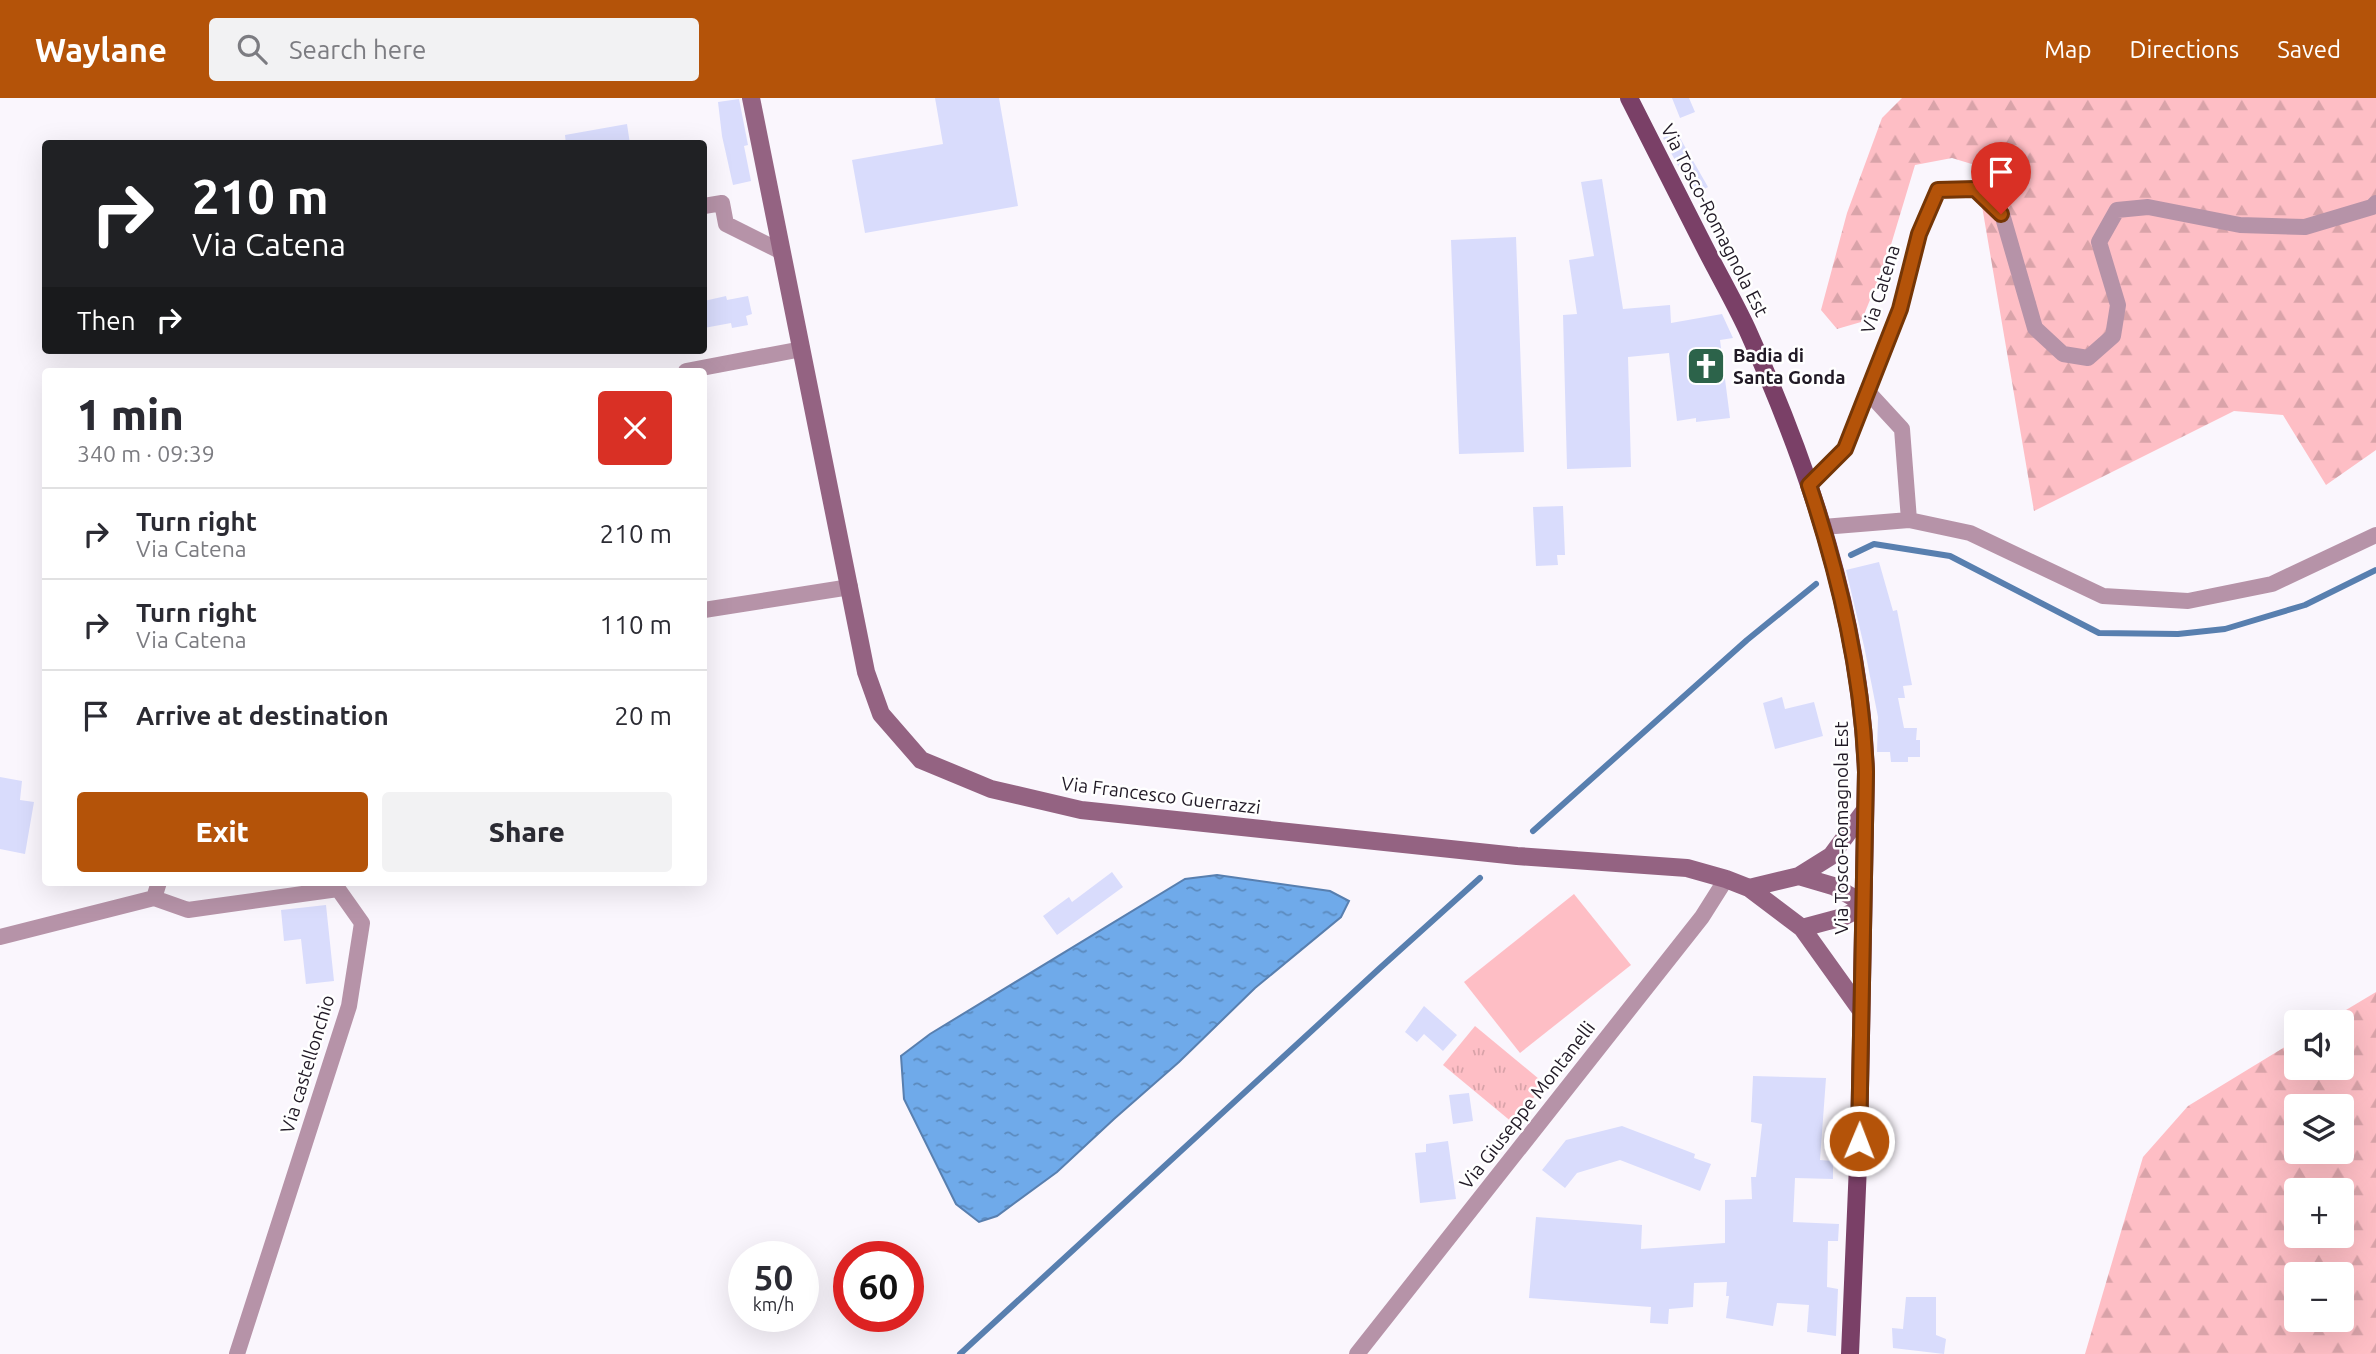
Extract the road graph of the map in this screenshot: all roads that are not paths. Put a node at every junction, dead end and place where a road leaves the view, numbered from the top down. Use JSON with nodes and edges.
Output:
{"nodes":[{"id":1,"x":751,"y":98,"type":"edge"},
{"id":2,"x":1629,"y":98,"type":"edge"},
{"id":3,"x":2376,"y":203,"type":"edge"},
{"id":4,"x":707,"y":206,"type":"edge"},
{"id":5,"x":782,"y":252,"type":"junction"},
{"id":6,"x":802,"y":349,"type":"junction"},
{"id":7,"x":702,"y":368,"type":"edge"},
{"id":8,"x":1867,"y":391,"type":"junction"},
{"id":9,"x":1809,"y":485,"type":"junction"},
{"id":10,"x":1909,"y":520,"type":"junction"},
{"id":11,"x":1823,"y":527,"type":"junction"},
{"id":12,"x":2376,"y":536,"type":"edge"},
{"id":13,"x":850,"y":587,"type":"junction"},
{"id":14,"x":707,"y":610,"type":"edge"},
{"id":15,"x":1865,"y":810,"type":"junction"},
{"id":16,"x":1799,"y":876,"type":"junction"},
{"id":17,"x":1726,"y":879,"type":"junction"},
{"id":18,"x":1749,"y":888,"type":"junction"},
{"id":19,"x":157,"y":890,"type":"edge"},
{"id":20,"x":1863,"y":905,"type":"junction"},
{"id":21,"x":1802,"y":928,"type":"junction"},
{"id":22,"x":0,"y":937,"type":"edge"},
{"id":23,"x":1860,"y":1009,"type":"junction"},
{"id":24,"x":237,"y":1354,"type":"edge"},
{"id":25,"x":1357,"y":1354,"type":"edge"},
{"id":26,"x":1850,"y":1354,"type":"edge"}],
"edges":[{"from":1,"to":5,"type":"main road","name":"Via Francesco Guerrazzi"},
{"from":2,"to":9,"type":"main road","name":"Via Tosco-Romagnola Est"},
{"from":3,"to":8,"type":"street","name":"Via Catena"},
{"from":4,"to":5,"type":"street"},
{"from":5,"to":6,"type":"main road","name":"Via Francesco Guerrazzi"},
{"from":6,"to":7,"type":"street"},
{"from":6,"to":13,"type":"main road","name":"Via Francesco Guerrazzi"},
{"from":8,"to":9,"type":"street","name":"Via Catena"},
{"from":8,"to":10,"type":"street"},
{"from":9,"to":11,"type":"main road","name":"Via Tosco-Romagnola Est"},
{"from":10,"to":11,"type":"street"},
{"from":10,"to":12,"type":"street"},
{"from":11,"to":15,"type":"main road","name":"Via Tosco-Romagnola Est"},
{"from":13,"to":14,"type":"street"},
{"from":13,"to":17,"type":"main road","name":"Via Francesco Guerrazzi"},
{"from":15,"to":16,"type":"main road"},
{"from":15,"to":20,"type":"main road","name":"Via Tosco-Romagnola Est"},
{"from":16,"to":18,"type":"main road"},
{"from":16,"to":20,"type":"main road"},
{"from":17,"to":18,"type":"main road","name":"Via Francesco Guerrazzi"},
{"from":17,"to":25,"type":"street","name":"Via Giuseppe Montanelli"},
{"from":18,"to":21,"type":"main road","name":"Via Francesco Guerrazzi"},
{"from":19,"to":22,"type":"street"},
{"from":19,"to":24,"type":"street","name":"Via castellonchio"},
{"from":20,"to":21,"type":"main road"},
{"from":20,"to":23,"type":"main road","name":"Via Tosco-Romagnola Est"},
{"from":21,"to":23,"type":"main road","name":"Via Francesco Guerrazzi"},
{"from":23,"to":26,"type":"main road","name":"Via Tosco-Romagnola Est"}]}
